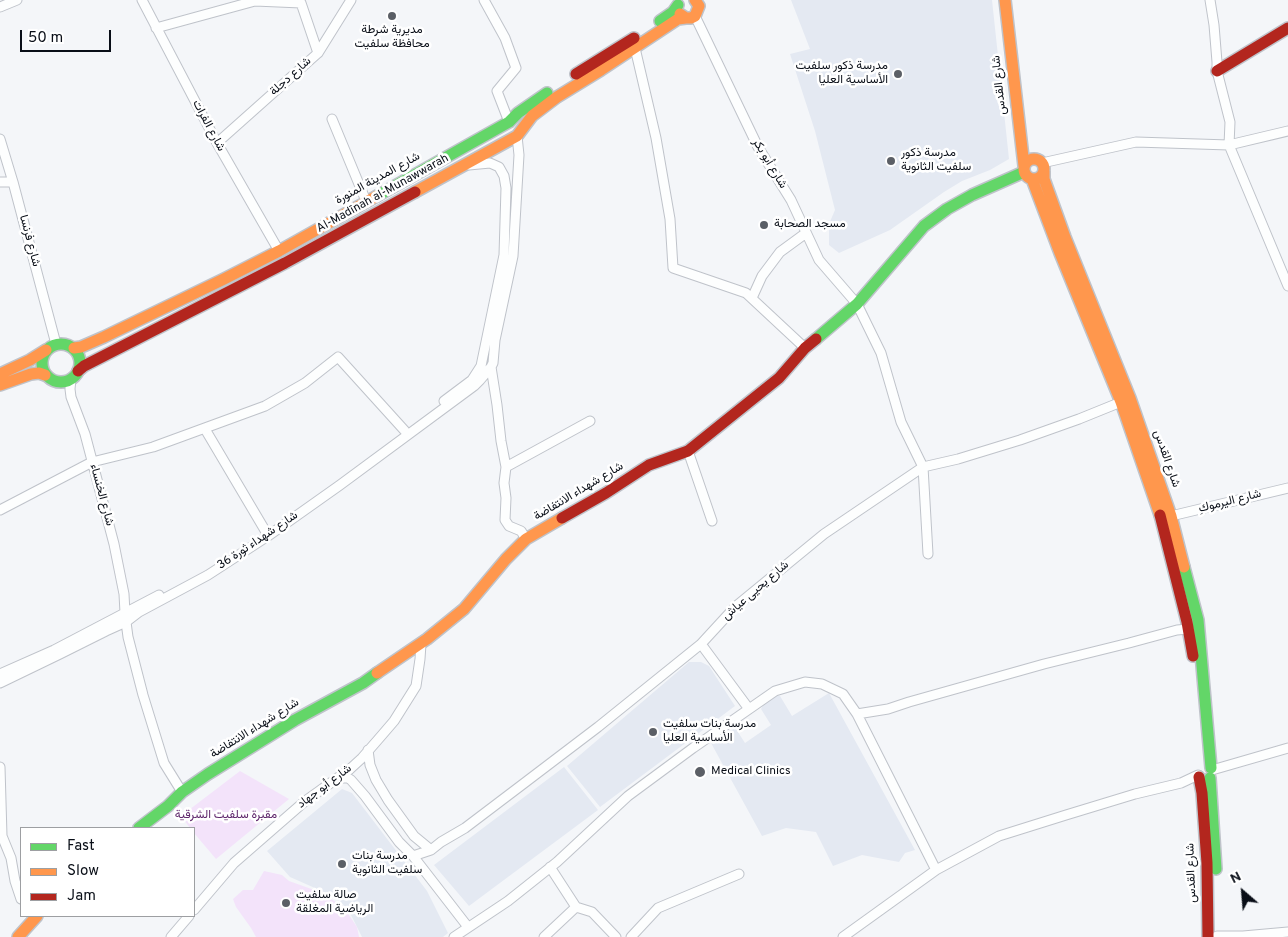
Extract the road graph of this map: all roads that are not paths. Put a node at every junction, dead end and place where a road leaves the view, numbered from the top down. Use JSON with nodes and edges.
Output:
{"nodes":[{"id":1,"x":17,"y":0,"type":"edge"},
{"id":2,"x":142,"y":0,"type":"edge"},
{"id":3,"x":351,"y":0,"type":"edge"},
{"id":4,"x":484,"y":0,"type":"edge"},
{"id":5,"x":709,"y":0,"type":"edge"},
{"id":6,"x":1005,"y":0,"type":"edge"},
{"id":7,"x":1015,"y":0,"type":"edge"},
{"id":8,"x":1210,"y":0,"type":"edge"},
{"id":9,"x":680,"y":2,"type":"edge"},
{"id":10,"x":0,"y":7,"type":"edge"},
{"id":11,"x":693,"y":11,"type":"edge"},
{"id":12,"x":156,"y":28,"type":"junction"},
{"id":13,"x":1288,"y":28,"type":"edge"},
{"id":14,"x":635,"y":48,"type":"junction"},
{"id":15,"x":318,"y":53,"type":"junction"},
{"id":16,"x":1217,"y":71,"type":"junction"},
{"id":17,"x":332,"y":119,"type":"dead end"},
{"id":18,"x":509,"y":122,"type":"junction"},
{"id":19,"x":1288,"y":131,"type":"edge"},
{"id":20,"x":517,"y":136,"type":"junction"},
{"id":21,"x":0,"y":140,"type":"edge"},
{"id":22,"x":217,"y":143,"type":"junction"},
{"id":23,"x":1229,"y":145,"type":"junction"},
{"id":24,"x":1041,"y":164,"type":"junction"},
{"id":25,"x":462,"y":166,"type":"junction"},
{"id":26,"x":1027,"y":173,"type":"junction"},
{"id":27,"x":0,"y":182,"type":"edge"},
{"id":28,"x":13,"y":182,"type":"junction"},
{"id":29,"x":366,"y":201,"type":"junction"},
{"id":30,"x":806,"y":233,"type":"junction"},
{"id":31,"x":279,"y":251,"type":"junction"},
{"id":32,"x":1287,"y":283,"type":"edge"},
{"id":33,"x":752,"y":298,"type":"junction"},
{"id":34,"x":857,"y":304,"type":"junction"},
{"id":35,"x":51,"y":347,"type":"junction"},
{"id":36,"x":74,"y":348,"type":"junction"},
{"id":37,"x":805,"y":348,"type":"junction"},
{"id":38,"x":492,"y":365,"type":"junction"},
{"id":39,"x":0,"y":374,"type":"edge"},
{"id":40,"x":45,"y":375,"type":"junction"},
{"id":41,"x":74,"y":375,"type":"junction"},
{"id":42,"x":0,"y":385,"type":"edge"},
{"id":43,"x":474,"y":386,"type":"junction"},
{"id":44,"x":494,"y":391,"type":"junction"},
{"id":45,"x":1121,"y":402,"type":"junction"},
{"id":46,"x":590,"y":422,"type":"dead end"},
{"id":47,"x":205,"y":429,"type":"junction"},
{"id":48,"x":405,"y":431,"type":"junction"},
{"id":49,"x":688,"y":451,"type":"junction"},
{"id":50,"x":92,"y":462,"type":"junction"},
{"id":51,"x":506,"y":467,"type":"junction"},
{"id":52,"x":923,"y":467,"type":"junction"},
{"id":53,"x":1288,"y":488,"type":"edge"},
{"id":54,"x":0,"y":510,"type":"edge"},
{"id":55,"x":1172,"y":516,"type":"junction"},
{"id":56,"x":712,"y":520,"type":"dead end"},
{"id":57,"x":266,"y":532,"type":"junction"},
{"id":58,"x":526,"y":539,"type":"junction"},
{"id":59,"x":928,"y":554,"type":"dead end"},
{"id":60,"x":126,"y":617,"type":"junction"},
{"id":61,"x":1188,"y":629,"type":"junction"},
{"id":62,"x":421,"y":644,"type":"junction"},
{"id":63,"x":701,"y":644,"type":"junction"},
{"id":64,"x":0,"y":674,"type":"edge"},
{"id":65,"x":0,"y":683,"type":"edge"},
{"id":66,"x":749,"y":709,"type":"junction"},
{"id":67,"x":857,"y":714,"type":"junction"},
{"id":68,"x":1288,"y":748,"type":"edge"},
{"id":69,"x":368,"y":750,"type":"junction"},
{"id":70,"x":0,"y":767,"type":"edge"},
{"id":71,"x":1205,"y":772,"type":"junction"},
{"id":72,"x":338,"y":778,"type":"junction"},
{"id":73,"x":182,"y":792,"type":"junction"},
{"id":74,"x":140,"y":827,"type":"edge"},
{"id":75,"x":431,"y":850,"type":"junction"},
{"id":76,"x":412,"y":856,"type":"junction"},
{"id":77,"x":550,"y":867,"type":"junction"},
{"id":78,"x":422,"y":868,"type":"junction"},
{"id":79,"x":936,"y":870,"type":"junction"},
{"id":80,"x":739,"y":874,"type":"dead end"},
{"id":81,"x":20,"y":896,"type":"edge"},
{"id":82,"x":576,"y":907,"type":"junction"},
{"id":83,"x":195,"y":909,"type":"edge"},
{"id":84,"x":36,"y":917,"type":"edge"},
{"id":85,"x":188,"y":917,"type":"edge"},
{"id":86,"x":468,"y":927,"type":"junction"},
{"id":87,"x":1288,"y":932,"type":"edge"},
{"id":88,"x":18,"y":937,"type":"edge"},
{"id":89,"x":171,"y":937,"type":"edge"},
{"id":90,"x":454,"y":937,"type":"edge"},
{"id":91,"x":544,"y":937,"type":"edge"},
{"id":92,"x":616,"y":937,"type":"edge"},
{"id":93,"x":631,"y":937,"type":"edge"},
{"id":94,"x":843,"y":937,"type":"edge"},
{"id":95,"x":1211,"y":937,"type":"edge"}],
"edges":[{"from":1,"to":10,"type":"street"},
{"from":2,"to":12,"type":"street","name":"شارع الفرات"},
{"from":3,"to":15,"type":"street","name":"شارع دجلة"},
{"from":4,"to":18,"type":"street"},
{"from":5,"to":11,"type":"main road"},
{"from":6,"to":26,"type":"main road","name":"شارع القدس"},
{"from":7,"to":24,"type":"main road","name":"شارع القدس"},
{"from":8,"to":16,"type":"street"},
{"from":9,"to":11,"type":"main road"},
{"from":9,"to":18,"type":"main road","name":"شارع المدينة المنورة"},
{"from":11,"to":14,"type":"main road","name":"Al-Madīnah al-Munawwarah"},
{"from":11,"to":30,"type":"street","name":"شارع أبو بكر"},
{"from":12,"to":15,"type":"street"},
{"from":12,"to":22,"type":"street","name":"شارع الفرات"},
{"from":13,"to":16,"type":"main road"},
{"from":14,"to":20,"type":"main road","name":"Al-Madīnah al-Munawwarah"},
{"from":14,"to":33,"type":"street"},
{"from":15,"to":22,"type":"street","name":"شارع دجلة"},
{"from":16,"to":23,"type":"street"},
{"from":17,"to":29,"type":"street"},
{"from":18,"to":29,"type":"main road","name":"شارع المدينة المنورة"},
{"from":19,"to":23,"type":"street"},
{"from":20,"to":25,"type":"main road","name":"Al-Madīnah al-Munawwarah"},
{"from":20,"to":38,"type":"street"},
{"from":21,"to":28,"type":"street","name":"شارع فرنسا"},
{"from":22,"to":31,"type":"street","name":"شارع الفرات"},
{"from":23,"to":24,"type":"street"},
{"from":23,"to":32,"type":"street"},
{"from":24,"to":26,"type":"main road"},
{"from":24,"to":26,"type":"main road"},
{"from":24,"to":55,"type":"main road","name":"شارع القدس"},
{"from":25,"to":41,"type":"main road","name":"Al-Madīnah al-Munawwarah"},
{"from":25,"to":48,"type":"street","name":"شارع شهداء ثورة 36"},
{"from":26,"to":34,"type":"main road","name":"شارع شهداء الانتفاضة"},
{"from":26,"to":45,"type":"main road","name":"شارع القدس"},
{"from":27,"to":28,"type":"street"},
{"from":28,"to":35,"type":"street","name":"شارع فرنسا"},
{"from":29,"to":31,"type":"main road","name":"شارع المدينة المنورة"},
{"from":30,"to":33,"type":"street"},
{"from":30,"to":34,"type":"street","name":"شارع أبو بكر"},
{"from":31,"to":36,"type":"main road","name":"شارع المدينة المنورة"},
{"from":33,"to":37,"type":"street"},
{"from":34,"to":37,"type":"main road","name":"شارع شهداء الانتفاضة"},
{"from":34,"to":52,"type":"street","name":"شارع أبو بكر"},
{"from":35,"to":36,"type":"main road"},
{"from":35,"to":39,"type":"main road"},
{"from":35,"to":40,"type":"main road"},
{"from":36,"to":41,"type":"main road"},
{"from":37,"to":49,"type":"main road","name":"شارع شهداء الانتفاضة"},
{"from":38,"to":43,"type":"street","name":"شارع شهداء ثورة 36"},
{"from":38,"to":44,"type":"street"},
{"from":40,"to":41,"type":"main road"},
{"from":40,"to":42,"type":"main road"},
{"from":41,"to":50,"type":"street","name":"شارع الخنساء"},
{"from":43,"to":44,"type":"street"},
{"from":43,"to":60,"type":"street","name":"شارع شهداء ثورة 36"},
{"from":44,"to":51,"type":"street"},
{"from":45,"to":52,"type":"street","name":"شارع يحيى عياش"},
{"from":45,"to":61,"type":"main road","name":"شارع القدس"},
{"from":46,"to":51,"type":"street"},
{"from":47,"to":48,"type":"street"},
{"from":47,"to":50,"type":"street"},
{"from":47,"to":57,"type":"street"},
{"from":48,"to":57,"type":"street","name":"شارع شهداء ثورة 36"},
{"from":49,"to":56,"type":"street"},
{"from":49,"to":58,"type":"main road","name":"شارع شهداء الانتفاضة"},
{"from":50,"to":54,"type":"street"},
{"from":50,"to":60,"type":"street","name":"شارع الخنساء"},
{"from":51,"to":58,"type":"street"},
{"from":52,"to":59,"type":"street"},
{"from":52,"to":63,"type":"street","name":"شارع يحيى عياش"},
{"from":53,"to":55,"type":"street","name":"ِشارع اليرموك"},
{"from":55,"to":71,"type":"main road","name":"شارع القدس"},
{"from":57,"to":60,"type":"street","name":"شارع شهداء ثورة 36"},
{"from":58,"to":62,"type":"main road","name":"شارع شهداء الانتفاضة"},
{"from":60,"to":64,"type":"street","name":"شارع شهداء ثورة 36"},
{"from":60,"to":65,"type":"street","name":"شارع شهداء ثورة 36"},
{"from":60,"to":73,"type":"street","name":"شارع الخنساء"},
{"from":61,"to":67,"type":"street"},
{"from":61,"to":71,"type":"main road","name":"شارع القدس"},
{"from":62,"to":69,"type":"street","name":"شارع أبو جهاد"},
{"from":62,"to":73,"type":"main road","name":"شارع شهداء الانتفاضة"},
{"from":63,"to":66,"type":"street"},
{"from":63,"to":75,"type":"street","name":"شارع يحيى عياش"},
{"from":66,"to":67,"type":"street"},
{"from":66,"to":77,"type":"street"},
{"from":67,"to":79,"type":"street"},
{"from":68,"to":71,"type":"street"},
{"from":69,"to":72,"type":"street","name":"شارع أبو جهاد"},
{"from":69,"to":75,"type":"street"},
{"from":70,"to":81,"type":"street"},
{"from":71,"to":79,"type":"street"},
{"from":71,"to":95,"type":"main road","name":"شارع القدس"},
{"from":72,"to":76,"type":"street"},
{"from":72,"to":83,"type":"street","name":"شارع أبو جهاد"},
{"from":73,"to":74,"type":"main road","name":"شارع شهداء الانتفاضة"},
{"from":75,"to":76,"type":"street"},
{"from":75,"to":78,"type":"street"},
{"from":76,"to":78,"type":"street"},
{"from":77,"to":82,"type":"street"},
{"from":77,"to":86,"type":"street"},
{"from":78,"to":86,"type":"street"},
{"from":79,"to":94,"type":"street"},
{"from":80,"to":93,"type":"street"},
{"from":82,"to":91,"type":"street"},
{"from":82,"to":92,"type":"street"},
{"from":84,"to":88,"type":"main road"},
{"from":85,"to":89,"type":"street"},
{"from":86,"to":90,"type":"street"},
{"from":87,"to":95,"type":"street"}]}
